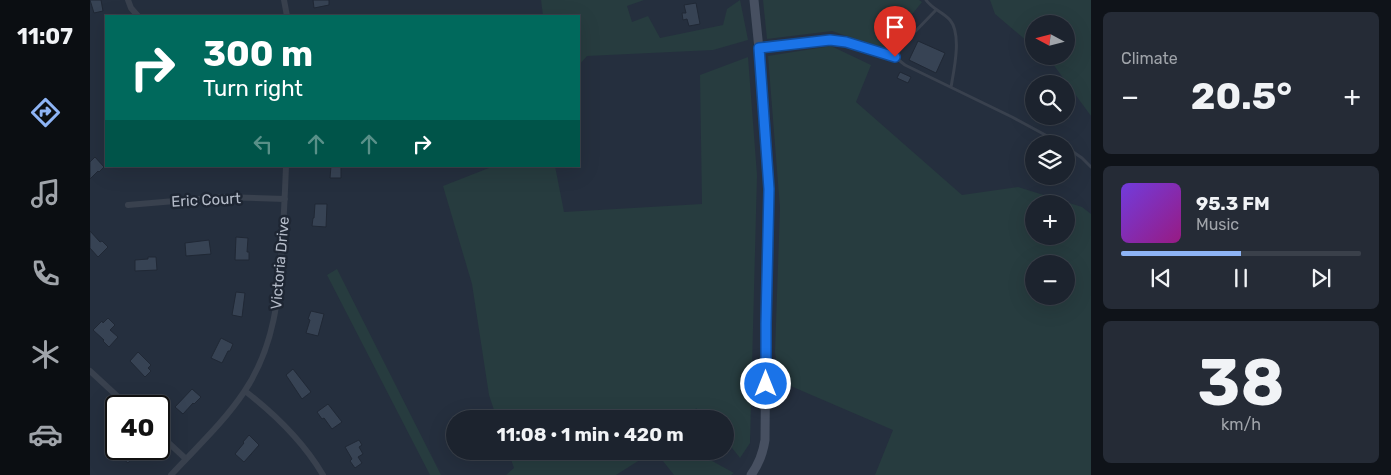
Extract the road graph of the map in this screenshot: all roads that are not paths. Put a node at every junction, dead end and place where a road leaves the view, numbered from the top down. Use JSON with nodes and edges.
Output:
{"nodes":[{"id":1,"x":128,"y":0,"type":"edge"},
{"id":2,"x":284,"y":0,"type":"edge"},
{"id":3,"x":754,"y":0,"type":"edge"},
{"id":4,"x":926,"y":0,"type":"edge"},
{"id":5,"x":936,"y":10,"type":"junction"},
{"id":6,"x":137,"y":15,"type":"edge"},
{"id":7,"x":286,"y":15,"type":"edge"},
{"id":8,"x":759,"y":48,"type":"junction"},
{"id":9,"x":895,"y":57,"type":"junction"},
{"id":10,"x":951,"y":87,"type":"junction"},
{"id":11,"x":1045,"y":135,"type":"edge"},
{"id":12,"x":1075,"y":153,"type":"edge"},
{"id":13,"x":286,"y":167,"type":"edge"},
{"id":14,"x":1091,"y":167,"type":"edge"},
{"id":15,"x":285,"y":199,"type":"junction"},
{"id":16,"x":128,"y":205,"type":"dead end"},
{"id":17,"x":90,"y":371,"type":"edge"},
{"id":18,"x":245,"y":391,"type":"junction"},
{"id":19,"x":116,"y":395,"type":"edge"},
{"id":20,"x":170,"y":444,"type":"edge"},
{"id":21,"x":186,"y":459,"type":"junction"},
{"id":22,"x":171,"y":475,"type":"edge"},
{"id":23,"x":323,"y":475,"type":"edge"},
{"id":24,"x":751,"y":475,"type":"edge"}],
"edges":[{"from":1,"to":6,"type":"street"},
{"from":2,"to":7,"type":"street"},
{"from":3,"to":8,"type":"street"},
{"from":4,"to":5,"type":"lane"},
{"from":5,"to":9,"type":"lane"},
{"from":5,"to":10,"type":"lane"},
{"from":8,"to":9,"type":"lane"},
{"from":8,"to":24,"type":"street"},
{"from":9,"to":10,"type":"lane"},
{"from":10,"to":11,"type":"lane"},
{"from":12,"to":14,"type":"lane"},
{"from":13,"to":15,"type":"street","name":"Victoria Drive"},
{"from":15,"to":16,"type":"street","name":"Eric Court"},
{"from":15,"to":18,"type":"street","name":"Victoria Drive"},
{"from":17,"to":19,"type":"street"},
{"from":18,"to":21,"type":"street","name":"Victoria Drive"},
{"from":18,"to":23,"type":"street"},
{"from":20,"to":21,"type":"street"},
{"from":21,"to":22,"type":"street","name":"Victoria Drive"}]}
